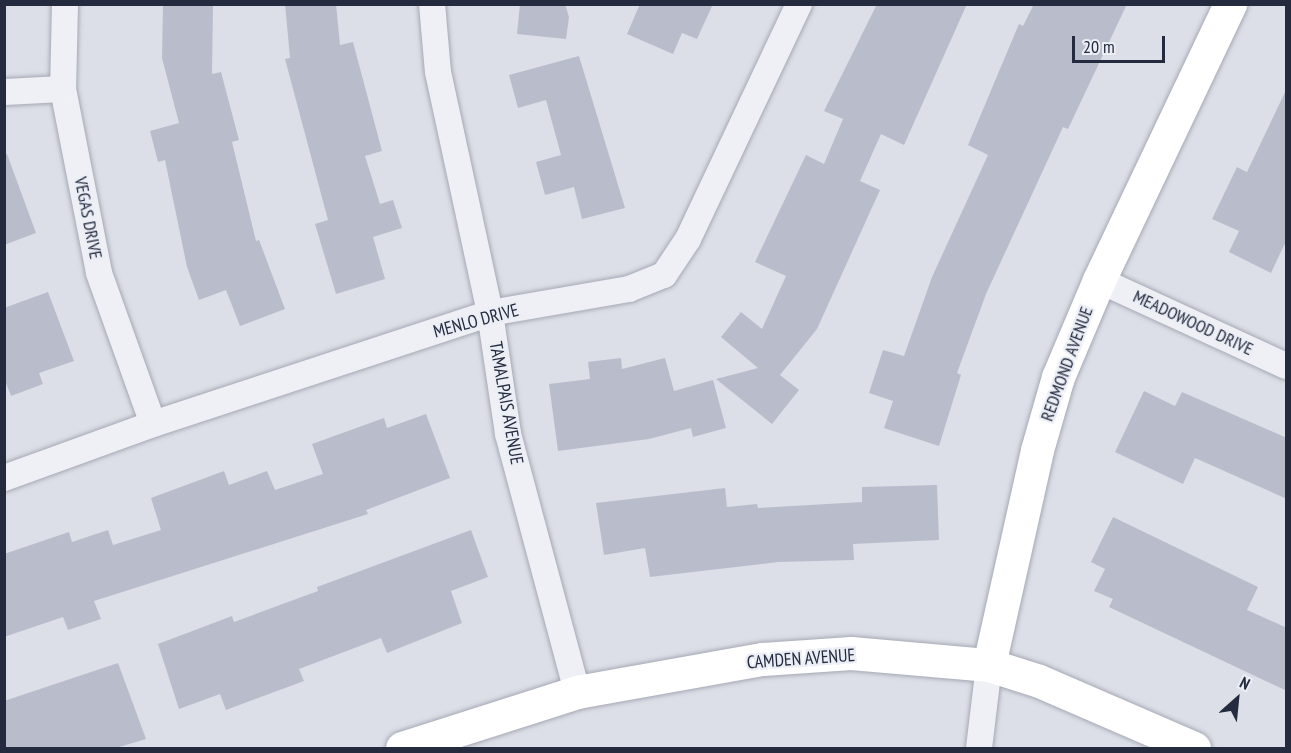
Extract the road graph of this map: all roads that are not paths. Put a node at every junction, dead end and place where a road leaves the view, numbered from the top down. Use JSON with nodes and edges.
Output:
{"nodes":[{"id":1,"x":65,"y":4,"type":"edge"},
{"id":2,"x":432,"y":4,"type":"edge"},
{"id":3,"x":799,"y":4,"type":"edge"},
{"id":4,"x":1230,"y":4,"type":"edge"},
{"id":5,"x":63,"y":89,"type":"junction"},
{"id":6,"x":4,"y":92,"type":"edge"},
{"id":7,"x":1099,"y":280,"type":"junction"},
{"id":8,"x":490,"y":313,"type":"junction"},
{"id":9,"x":1287,"y":366,"type":"edge"},
{"id":10,"x":153,"y":424,"type":"junction"},
{"id":11,"x":4,"y":478,"type":"edge"},
{"id":12,"x":989,"y":665,"type":"junction"},
{"id":13,"x":577,"y":692,"type":"junction"},
{"id":14,"x":402,"y":748,"type":"edge"},
{"id":15,"x":979,"y":748,"type":"edge"},
{"id":16,"x":1194,"y":748,"type":"edge"}],
"edges":[{"from":1,"to":5,"type":"street","name":"VEGAS DRIVE"},
{"from":2,"to":8,"type":"street","name":"TAMALPAIS AVENUE"},
{"from":3,"to":8,"type":"street","name":"MENLO DRIVE"},
{"from":4,"to":7,"type":"street","name":"REDMOND AVENUE"},
{"from":5,"to":6,"type":"street"},
{"from":5,"to":10,"type":"street","name":"VEGAS DRIVE"},
{"from":7,"to":9,"type":"street","name":"MEADOWOOD DRIVE"},
{"from":7,"to":12,"type":"street","name":"REDMOND AVENUE"},
{"from":8,"to":10,"type":"street","name":"MENLO DRIVE"},
{"from":8,"to":13,"type":"street","name":"TAMALPAIS AVENUE"},
{"from":10,"to":11,"type":"street","name":"MENLO DRIVE"},
{"from":12,"to":13,"type":"street","name":"CAMDEN AVENUE"},
{"from":12,"to":15,"type":"street","name":"REDMOND AVENUE"},
{"from":12,"to":16,"type":"street","name":"CAMDEN AVENUE"},
{"from":13,"to":14,"type":"street","name":"CAMDEN AVENUE"}]}
